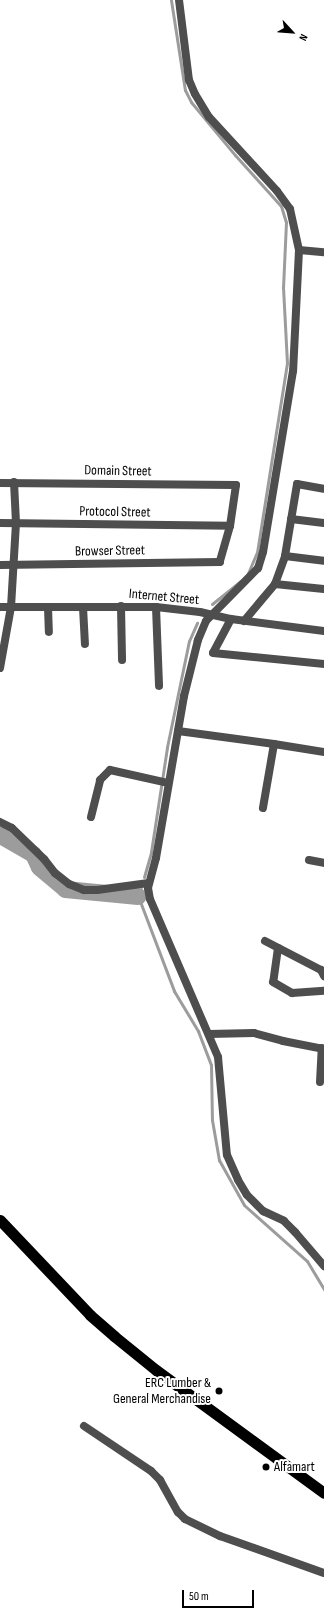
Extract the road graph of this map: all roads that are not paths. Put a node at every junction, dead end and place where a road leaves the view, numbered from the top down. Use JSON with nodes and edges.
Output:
{"nodes":[{"id":1,"x":179,"y":0,"type":"edge"},
{"id":2,"x":299,"y":250,"type":"junction"},
{"id":3,"x":324,"y":252,"type":"edge"},
{"id":4,"x":14,"y":482,"type":"junction"},
{"id":5,"x":0,"y":483,"type":"edge"},
{"id":6,"x":324,"y":489,"type":"edge"},
{"id":7,"x":291,"y":519,"type":"junction"},
{"id":8,"x":0,"y":523,"type":"edge"},
{"id":9,"x":16,"y":523,"type":"junction"},
{"id":10,"x":324,"y":523,"type":"edge"},
{"id":11,"x":230,"y":526,"type":"junction"},
{"id":12,"x":285,"y":556,"type":"junction"},
{"id":13,"x":324,"y":561,"type":"edge"},
{"id":14,"x":0,"y":565,"type":"edge"},
{"id":15,"x":14,"y":565,"type":"junction"},
{"id":16,"x":275,"y":584,"type":"junction"},
{"id":17,"x":324,"y":589,"type":"edge"},
{"id":18,"x":48,"y":606,"type":"junction"},
{"id":19,"x":120,"y":606,"type":"junction"},
{"id":20,"x":0,"y":607,"type":"edge"},
{"id":21,"x":11,"y":607,"type":"junction"},
{"id":22,"x":83,"y":607,"type":"junction"},
{"id":23,"x":156,"y":607,"type":"junction"},
{"id":24,"x":212,"y":615,"type":"junction"},
{"id":25,"x":231,"y":620,"type":"junction"},
{"id":26,"x":244,"y":621,"type":"junction"},
{"id":27,"x":324,"y":631,"type":"edge"},
{"id":28,"x":49,"y":632,"type":"dead end"},
{"id":29,"x":3,"y":644,"type":"edge"},
{"id":30,"x":85,"y":644,"type":"dead end"},
{"id":31,"x":122,"y":660,"type":"dead end"},
{"id":32,"x":324,"y":664,"type":"edge"},
{"id":33,"x":0,"y":668,"type":"edge"},
{"id":34,"x":159,"y":686,"type":"dead end"},
{"id":35,"x":178,"y":731,"type":"junction"},
{"id":36,"x":274,"y":744,"type":"junction"},
{"id":37,"x":324,"y":752,"type":"edge"},
{"id":38,"x":167,"y":783,"type":"junction"},
{"id":39,"x":263,"y":808,"type":"dead end"},
{"id":40,"x":91,"y":817,"type":"dead end"},
{"id":41,"x":0,"y":822,"type":"edge"},
{"id":42,"x":309,"y":860,"type":"dead end"},
{"id":43,"x":324,"y":863,"type":"edge"},
{"id":44,"x":149,"y":883,"type":"junction"},
{"id":45,"x":265,"y":941,"type":"dead end"},
{"id":46,"x":278,"y":948,"type":"junction"},
{"id":47,"x":324,"y":976,"type":"edge"},
{"id":48,"x":324,"y":991,"type":"edge"},
{"id":49,"x":209,"y":1034,"type":"junction"},
{"id":50,"x":323,"y":1048,"type":"edge"},
{"id":51,"x":320,"y":1082,"type":"dead end"},
{"id":52,"x":0,"y":1220,"type":"edge"},
{"id":53,"x":324,"y":1266,"type":"edge"},
{"id":54,"x":84,"y":1426,"type":"dead end"},
{"id":55,"x":324,"y":1493,"type":"edge"},
{"id":56,"x":324,"y":1573,"type":"edge"}],
"edges":[{"from":1,"to":2,"type":"street"},
{"from":2,"to":3,"type":"street"},
{"from":2,"to":24,"type":"street"},
{"from":4,"to":5,"type":"street","name":"Domain Street"},
{"from":4,"to":9,"type":"street"},
{"from":4,"to":11,"type":"street","name":"Domain Street"},
{"from":6,"to":7,"type":"street"},
{"from":7,"to":10,"type":"street"},
{"from":7,"to":12,"type":"street"},
{"from":8,"to":9,"type":"street","name":"Protocol Street"},
{"from":9,"to":11,"type":"street","name":"Protocol Street"},
{"from":9,"to":15,"type":"street"},
{"from":11,"to":15,"type":"street","name":"Browser Street"},
{"from":12,"to":13,"type":"street"},
{"from":12,"to":16,"type":"street"},
{"from":14,"to":15,"type":"street","name":"Browser Street"},
{"from":15,"to":21,"type":"street"},
{"from":16,"to":17,"type":"street"},
{"from":16,"to":26,"type":"street"},
{"from":18,"to":21,"type":"street","name":"Internet Street"},
{"from":18,"to":22,"type":"street","name":"Internet Street"},
{"from":18,"to":28,"type":"street"},
{"from":19,"to":22,"type":"street","name":"Internet Street"},
{"from":19,"to":23,"type":"street","name":"Internet Street"},
{"from":19,"to":31,"type":"street"},
{"from":20,"to":21,"type":"street","name":"Internet Street"},
{"from":21,"to":29,"type":"street"},
{"from":22,"to":30,"type":"street"},
{"from":23,"to":24,"type":"street","name":"Internet Street"},
{"from":23,"to":34,"type":"street"},
{"from":24,"to":25,"type":"street","name":"Internet Street"},
{"from":24,"to":35,"type":"street"},
{"from":25,"to":26,"type":"street","name":"Internet Street"},
{"from":25,"to":32,"type":"street"},
{"from":26,"to":27,"type":"street","name":"Internet Street"},
{"from":29,"to":33,"type":"street"},
{"from":35,"to":36,"type":"street"},
{"from":35,"to":38,"type":"street"},
{"from":36,"to":37,"type":"street"},
{"from":36,"to":39,"type":"street"},
{"from":38,"to":40,"type":"street"},
{"from":38,"to":44,"type":"street"},
{"from":41,"to":44,"type":"street"},
{"from":42,"to":43,"type":"street"},
{"from":44,"to":49,"type":"street"},
{"from":45,"to":46,"type":"street"},
{"from":46,"to":47,"type":"street"},
{"from":46,"to":48,"type":"street"},
{"from":49,"to":50,"type":"street"},
{"from":49,"to":53,"type":"street"},
{"from":50,"to":51,"type":"street"},
{"from":52,"to":55,"type":"highway"},
{"from":54,"to":56,"type":"street"}]}
